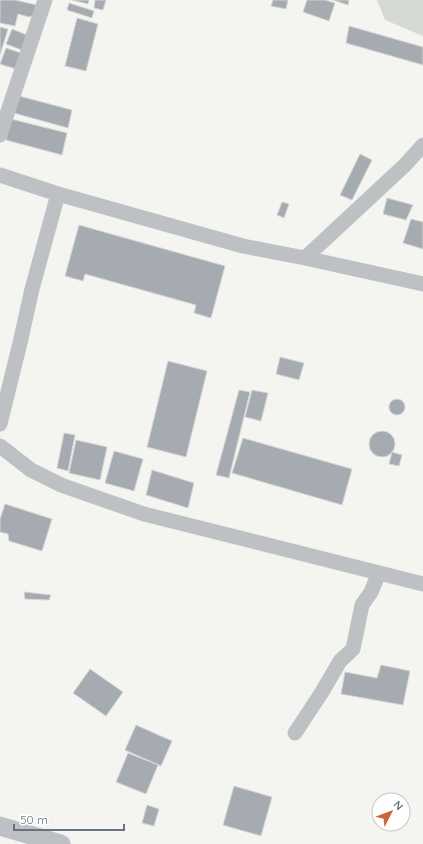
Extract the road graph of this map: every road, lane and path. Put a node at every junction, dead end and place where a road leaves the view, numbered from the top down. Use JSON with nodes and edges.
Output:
{"nodes":[{"id":1,"x":45,"y":0,"type":"edge"},
{"id":2,"x":0,"y":135,"type":"edge"},
{"id":3,"x":423,"y":145,"type":"edge"},
{"id":4,"x":0,"y":175,"type":"edge"},
{"id":5,"x":58,"y":194,"type":"junction"},
{"id":6,"x":305,"y":258,"type":"junction"},
{"id":7,"x":423,"y":284,"type":"edge"},
{"id":8,"x":0,"y":424,"type":"edge"},
{"id":9,"x":0,"y":446,"type":"edge"},
{"id":10,"x":379,"y":573,"type":"junction"},
{"id":11,"x":423,"y":584,"type":"edge"},
{"id":12,"x":294,"y":733,"type":"dead end"},
{"id":13,"x":0,"y":826,"type":"edge"},
{"id":14,"x":61,"y":844,"type":"edge"}],
"edges":[{"from":1,"to":2,"type":"street"},
{"from":3,"to":6,"type":"street"},
{"from":4,"to":5,"type":"street"},
{"from":5,"to":6,"type":"street"},
{"from":5,"to":8,"type":"street"},
{"from":6,"to":7,"type":"street"},
{"from":9,"to":10,"type":"street"},
{"from":10,"to":11,"type":"street"},
{"from":10,"to":12,"type":"street"},
{"from":13,"to":14,"type":"street"}]}
